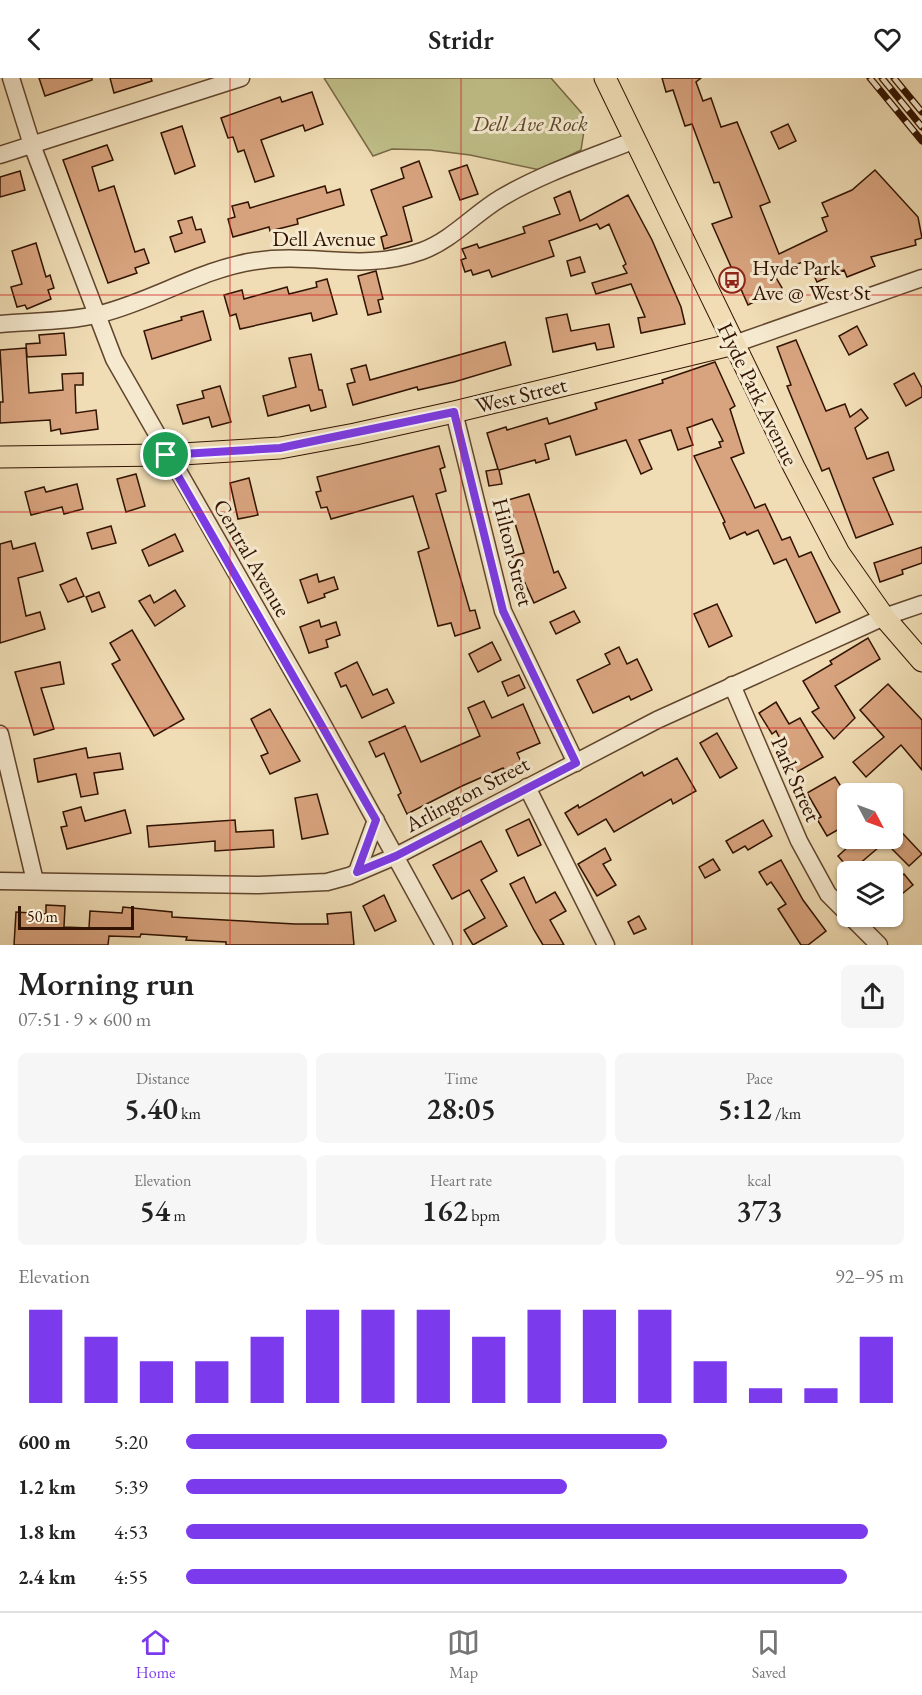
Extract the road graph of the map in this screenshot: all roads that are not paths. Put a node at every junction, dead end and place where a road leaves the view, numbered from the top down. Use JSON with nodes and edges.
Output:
{"nodes":[{"id":1,"x":11,"y":78,"type":"edge"},
{"id":2,"x":241,"y":78,"type":"edge"},
{"id":3,"x":605,"y":78,"type":"edge"},
{"id":4,"x":635,"y":140,"type":"junction"},
{"id":5,"x":32,"y":145,"type":"junction"},
{"id":6,"x":0,"y":155,"type":"edge"},
{"id":7,"x":922,"y":278,"type":"edge"},
{"id":8,"x":99,"y":314,"type":"junction"},
{"id":9,"x":0,"y":324,"type":"edge"},
{"id":10,"x":734,"y":344,"type":"junction"},
{"id":11,"x":454,"y":412,"type":"junction"},
{"id":12,"x":166,"y":455,"type":"junction"},
{"id":13,"x":0,"y":457,"type":"edge"},
{"id":14,"x":922,"y":604,"type":"edge"},
{"id":15,"x":884,"y":617,"type":"junction"},
{"id":16,"x":922,"y":661,"type":"edge"},
{"id":17,"x":732,"y":685,"type":"junction"},
{"id":18,"x":0,"y":734,"type":"edge"},
{"id":19,"x":576,"y":763,"type":"junction"},
{"id":20,"x":527,"y":787,"type":"junction"},
{"id":21,"x":376,"y":820,"type":"junction"},
{"id":22,"x":396,"y":856,"type":"junction"},
{"id":23,"x":357,"y":872,"type":"junction"},
{"id":24,"x":0,"y":881,"type":"edge"},
{"id":25,"x":35,"y":881,"type":"junction"},
{"id":26,"x":444,"y":945,"type":"edge"},
{"id":27,"x":606,"y":945,"type":"edge"},
{"id":28,"x":879,"y":945,"type":"edge"}],
"edges":[{"from":1,"to":5,"type":"street","name":"Central Avenue"},
{"from":2,"to":5,"type":"street"},
{"from":3,"to":4,"type":"main road","name":"Hyde Park Avenue"},
{"from":4,"to":8,"type":"street","name":"Dell Avenue"},
{"from":4,"to":10,"type":"main road","name":"Hyde Park Avenue"},
{"from":5,"to":6,"type":"street"},
{"from":5,"to":8,"type":"street","name":"Central Avenue"},
{"from":7,"to":10,"type":"street","name":"West Street"},
{"from":8,"to":9,"type":"street","name":"Dell Avenue"},
{"from":8,"to":12,"type":"street","name":"Central Avenue"},
{"from":10,"to":11,"type":"main road","name":"West Street"},
{"from":10,"to":15,"type":"main road","name":"Hyde Park Avenue"},
{"from":11,"to":12,"type":"main road","name":"West Street"},
{"from":11,"to":19,"type":"street","name":"Hilton Street"},
{"from":12,"to":13,"type":"main road","name":"West Street"},
{"from":12,"to":21,"type":"street","name":"Central Avenue"},
{"from":14,"to":15,"type":"street","name":"Arlington Street"},
{"from":15,"to":16,"type":"main road","name":"Hyde Park Avenue"},
{"from":15,"to":17,"type":"street","name":"Arlington Street"},
{"from":17,"to":19,"type":"street","name":"Arlington Street"},
{"from":17,"to":28,"type":"street","name":"Park Street"},
{"from":18,"to":25,"type":"street"},
{"from":19,"to":20,"type":"street","name":"Arlington Street"},
{"from":20,"to":22,"type":"street","name":"Arlington Street"},
{"from":20,"to":27,"type":"street"},
{"from":21,"to":22,"type":"street","name":"Central Avenue"},
{"from":21,"to":23,"type":"street"},
{"from":22,"to":23,"type":"street","name":"Arlington Street"},
{"from":22,"to":26,"type":"street","name":"Central Avenue"},
{"from":23,"to":25,"type":"street","name":"Arlington Street"},
{"from":24,"to":25,"type":"street","name":"Arlington Street"}]}
